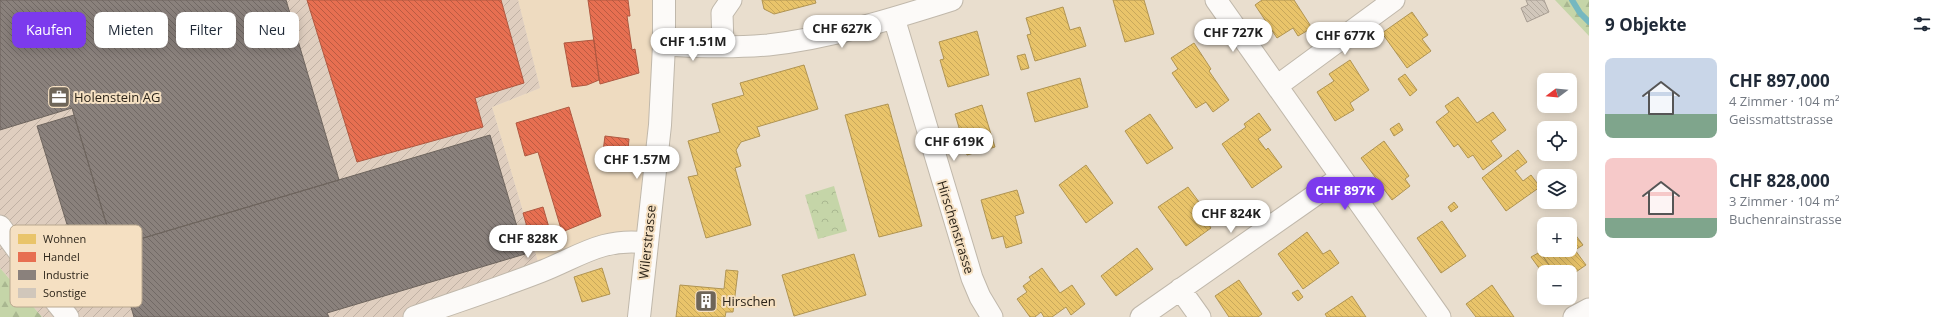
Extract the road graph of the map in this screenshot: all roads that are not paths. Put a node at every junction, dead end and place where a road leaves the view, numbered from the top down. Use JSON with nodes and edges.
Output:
{"nodes":[{"id":1,"x":664,"y":0,"type":"edge"},
{"id":2,"x":731,"y":0,"type":"edge"},
{"id":3,"x":952,"y":0,"type":"edge"},
{"id":4,"x":1216,"y":0,"type":"edge"},
{"id":5,"x":1394,"y":0,"type":"edge"},
{"id":6,"x":894,"y":18,"type":"junction"},
{"id":7,"x":664,"y":45,"type":"junction"},
{"id":8,"x":723,"y":46,"type":"junction"},
{"id":9,"x":1277,"y":86,"type":"junction"},
{"id":10,"x":1341,"y":177,"type":"junction"},
{"id":11,"x":0,"y":226,"type":"edge"},
{"id":12,"x":10,"y":240,"type":"edge"},
{"id":13,"x":647,"y":243,"type":"junction"},
{"id":14,"x":1180,"y":289,"type":"junction"},
{"id":15,"x":60,"y":307,"type":"edge"},
{"id":16,"x":1589,"y":309,"type":"edge"},
{"id":17,"x":68,"y":317,"type":"edge"},
{"id":18,"x":414,"y":317,"type":"edge"},
{"id":19,"x":639,"y":317,"type":"edge"},
{"id":20,"x":992,"y":317,"type":"edge"},
{"id":21,"x":1141,"y":317,"type":"edge"},
{"id":22,"x":1200,"y":317,"type":"edge"},
{"id":23,"x":1440,"y":317,"type":"edge"},
{"id":24,"x":1574,"y":317,"type":"edge"}],
"edges":[{"from":1,"to":7,"type":"main road","name":"Wilerstrasse"},
{"from":2,"to":8,"type":"street"},
{"from":3,"to":6,"type":"street"},
{"from":4,"to":9,"type":"street"},
{"from":5,"to":9,"type":"street"},
{"from":6,"to":8,"type":"street"},
{"from":6,"to":20,"type":"street","name":"Hirschenstrasse"},
{"from":7,"to":8,"type":"street"},
{"from":7,"to":13,"type":"main road","name":"Wilerstrasse"},
{"from":9,"to":10,"type":"street"},
{"from":10,"to":14,"type":"street"},
{"from":10,"to":23,"type":"street"},
{"from":11,"to":12,"type":"street"},
{"from":13,"to":18,"type":"street"},
{"from":13,"to":19,"type":"main road","name":"Wilerstrasse"},
{"from":14,"to":21,"type":"street"},
{"from":14,"to":22,"type":"street"},
{"from":15,"to":17,"type":"street"},
{"from":16,"to":24,"type":"street"}]}
